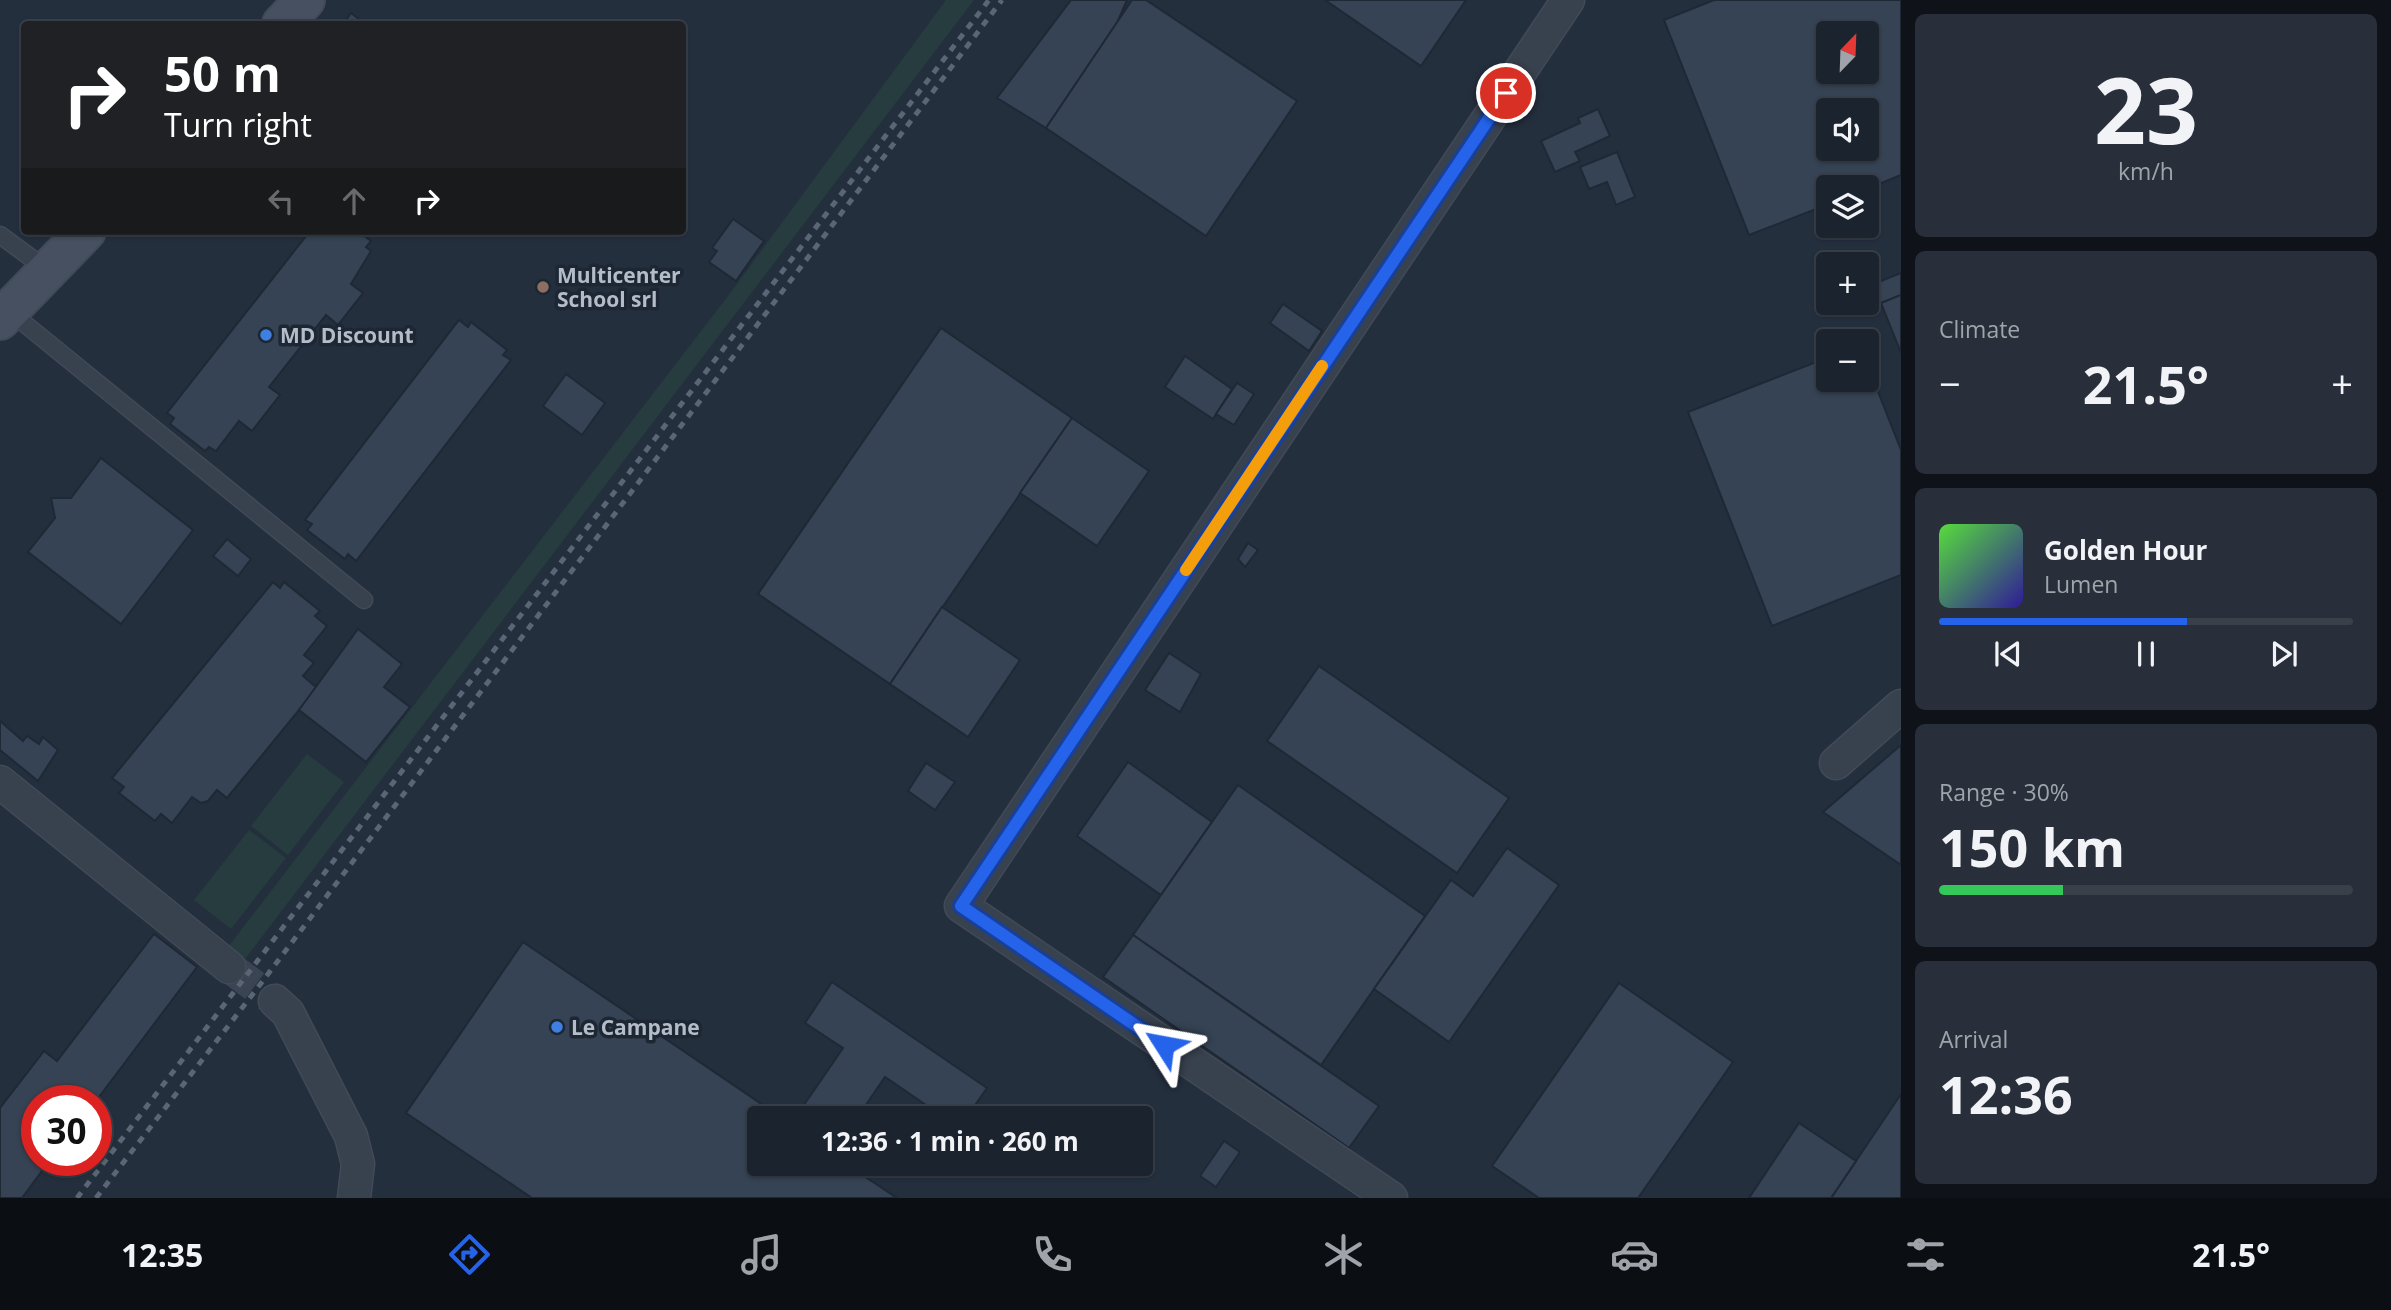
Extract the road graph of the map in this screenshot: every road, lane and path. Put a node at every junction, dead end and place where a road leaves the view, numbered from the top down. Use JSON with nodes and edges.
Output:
{"nodes":[{"id":1,"x":305,"y":0,"type":"edge"},
{"id":2,"x":1568,"y":0,"type":"edge"},
{"id":3,"x":285,"y":21,"type":"edge"},
{"id":4,"x":0,"y":235,"type":"edge"},
{"id":5,"x":82,"y":235,"type":"edge"},
{"id":6,"x":48,"y":271,"type":"junction"},
{"id":7,"x":4,"y":316,"type":"edge"},
{"id":8,"x":364,"y":600,"type":"dead end"},
{"id":9,"x":1901,"y":706,"type":"edge"},
{"id":10,"x":1836,"y":763,"type":"dead end"},
{"id":11,"x":0,"y":782,"type":"edge"},
{"id":12,"x":229,"y":967,"type":"tunnel mouth"},
{"id":13,"x":275,"y":1001,"type":"tunnel mouth"},
{"id":14,"x":354,"y":1198,"type":"edge"},
{"id":15,"x":1391,"y":1198,"type":"edge"}],
"edges":[{"from":1,"to":3,"type":"street"},
{"from":2,"to":15,"type":"street"},
{"from":4,"to":6,"type":"lane"},
{"from":5,"to":6,"type":"street"},
{"from":6,"to":7,"type":"street"},
{"from":7,"to":8,"type":"lane"},
{"from":9,"to":10,"type":"street"},
{"from":11,"to":12,"type":"street"},
{"from":13,"to":14,"type":"street"}]}
